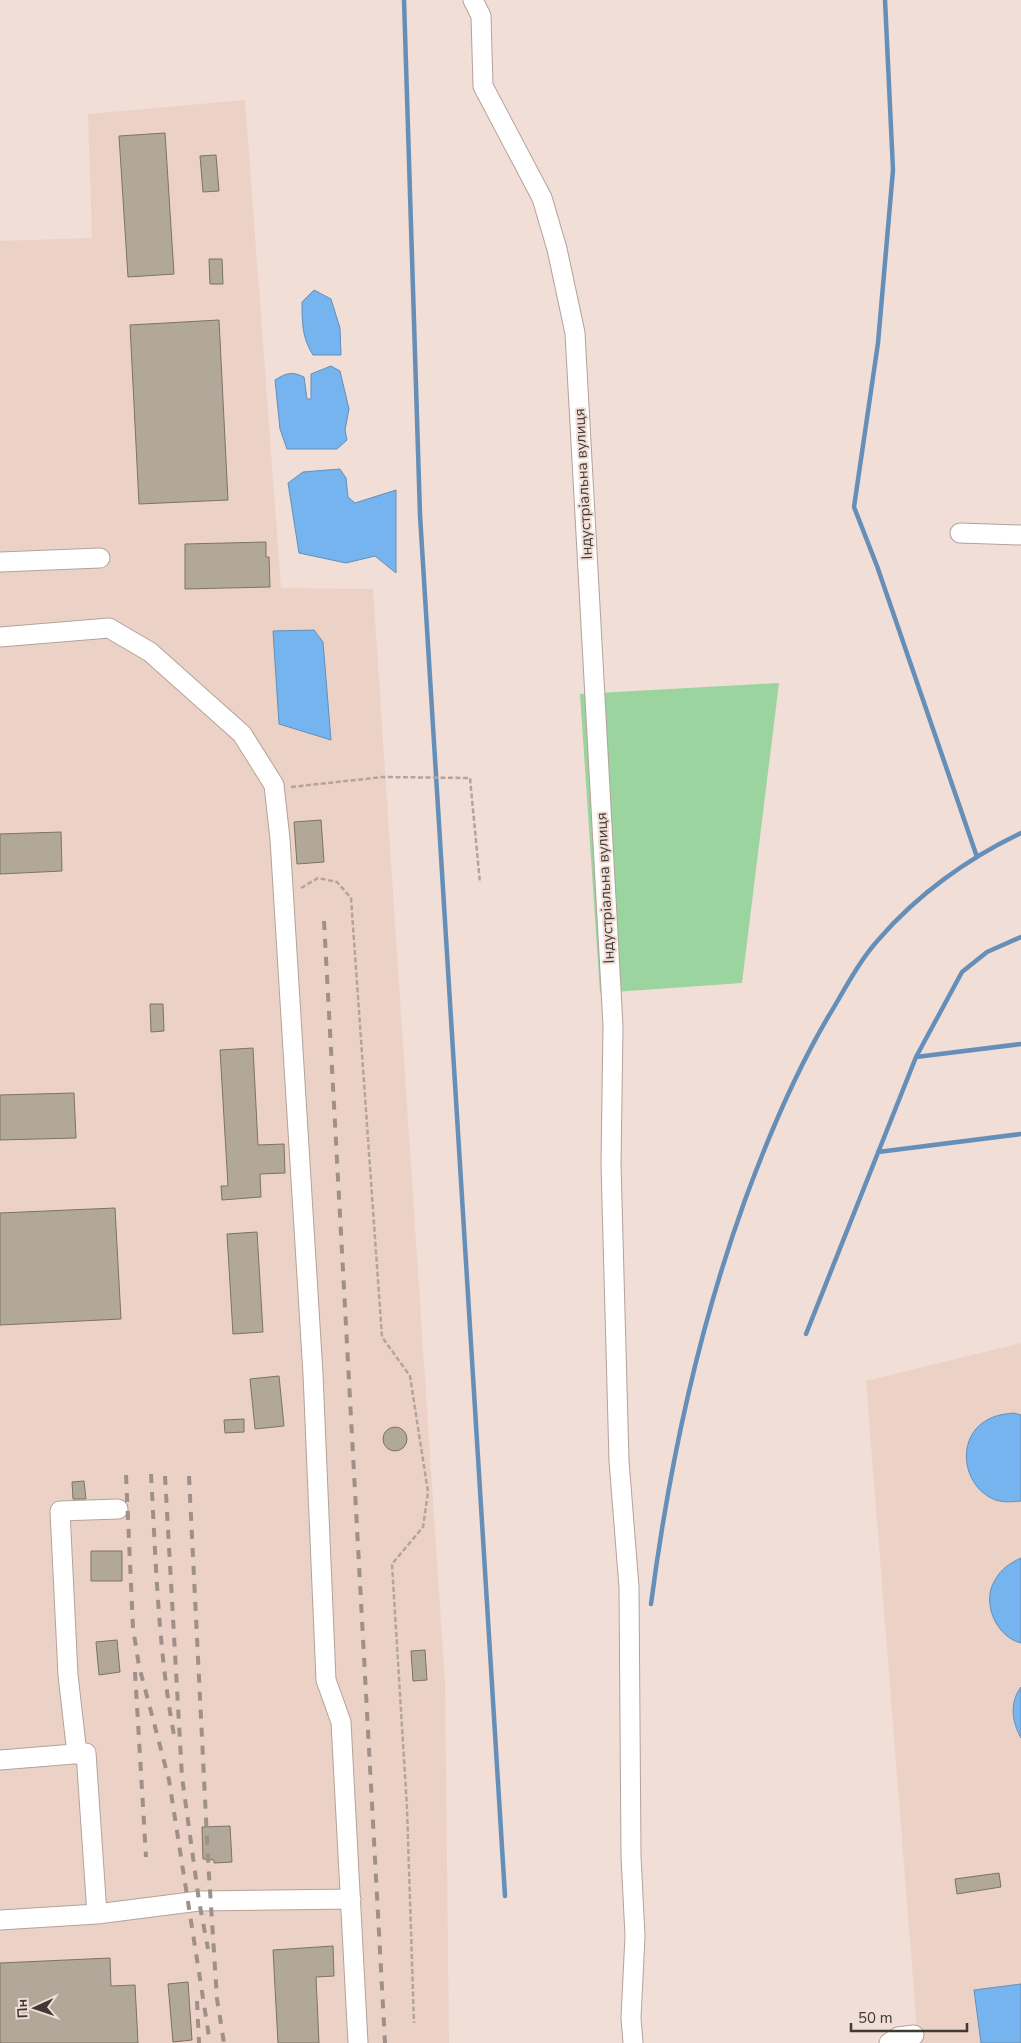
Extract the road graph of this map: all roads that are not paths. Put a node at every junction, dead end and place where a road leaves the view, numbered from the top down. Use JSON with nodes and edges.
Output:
{"nodes":[{"id":1,"x":474,"y":0,"type":"edge"},
{"id":2,"x":960,"y":533,"type":"dead end"},
{"id":3,"x":1021,"y":535,"type":"edge"},
{"id":4,"x":100,"y":558,"type":"dead end"},
{"id":5,"x":0,"y":562,"type":"edge"},
{"id":6,"x":0,"y":637,"type":"edge"},
{"id":7,"x":118,"y":1508,"type":"dead end"},
{"id":8,"x":77,"y":1754,"type":"junction"},
{"id":9,"x":0,"y":1760,"type":"edge"},
{"id":10,"x":351,"y":1899,"type":"junction"},
{"id":11,"x":97,"y":1914,"type":"junction"},
{"id":12,"x":0,"y":1920,"type":"edge"},
{"id":13,"x":914,"y":2035,"type":"dead end"},
{"id":14,"x":358,"y":2043,"type":"edge"},
{"id":15,"x":633,"y":2043,"type":"edge"},
{"id":16,"x":889,"y":2043,"type":"edge"}],
"edges":[{"from":1,"to":15,"type":"street","name":"Індустріальна вулиця"},
{"from":2,"to":3,"type":"street"},
{"from":4,"to":5,"type":"street"},
{"from":6,"to":10,"type":"street"},
{"from":7,"to":8,"type":"street"},
{"from":8,"to":9,"type":"street"},
{"from":8,"to":11,"type":"street"},
{"from":10,"to":11,"type":"street"},
{"from":10,"to":14,"type":"street"},
{"from":11,"to":12,"type":"street"},
{"from":13,"to":16,"type":"street"}]}
